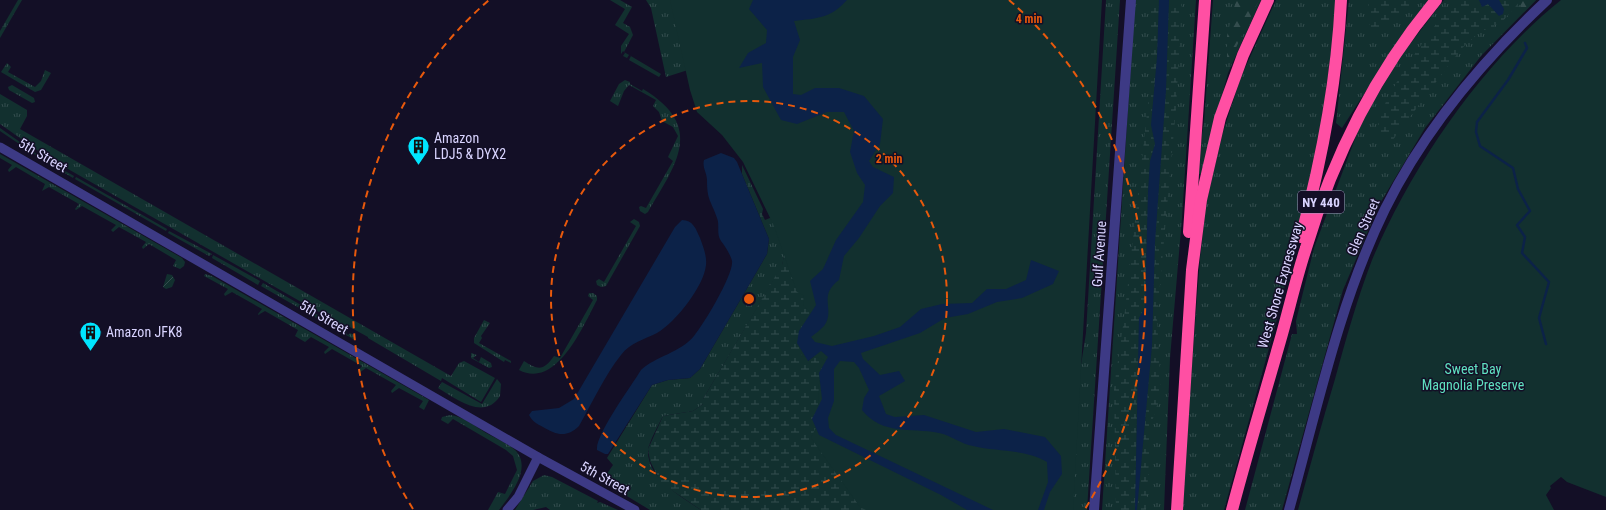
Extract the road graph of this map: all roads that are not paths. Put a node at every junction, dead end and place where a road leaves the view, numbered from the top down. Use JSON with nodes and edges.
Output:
{"nodes":[{"id":1,"x":1131,"y":0,"type":"edge"},
{"id":2,"x":1205,"y":0,"type":"edge"},
{"id":3,"x":1268,"y":0,"type":"edge"},
{"id":4,"x":1341,"y":0,"type":"edge"},
{"id":5,"x":1436,"y":0,"type":"edge"},
{"id":6,"x":1547,"y":0,"type":"edge"},
{"id":7,"x":0,"y":147,"type":"edge"},
{"id":8,"x":1189,"y":320,"type":"junction"},
{"id":9,"x":1254,"y":426,"type":"junction"},
{"id":10,"x":538,"y":457,"type":"junction"},
{"id":11,"x":507,"y":510,"type":"edge"},
{"id":12,"x":635,"y":510,"type":"edge"},
{"id":13,"x":1094,"y":510,"type":"edge"},
{"id":14,"x":1177,"y":510,"type":"edge"},
{"id":15,"x":1232,"y":510,"type":"edge"},
{"id":16,"x":1289,"y":510,"type":"edge"}],
"edges":[{"from":1,"to":13,"type":"street","name":"Gulf Avenue"},
{"from":2,"to":8,"type":"highway"},
{"from":3,"to":8,"type":"highway"},
{"from":4,"to":9,"type":"highway"},
{"from":5,"to":9,"type":"highway","name":"West Shore Expressway","number":"NY 440"},
{"from":6,"to":16,"type":"street","name":"Glen Street"},
{"from":7,"to":10,"type":"street","name":"5th Street"},
{"from":8,"to":14,"type":"highway"},
{"from":9,"to":15,"type":"highway","name":"West Shore Expressway","number":"NY 440"},
{"from":10,"to":11,"type":"street"},
{"from":10,"to":12,"type":"street","name":"5th Street"}]}
